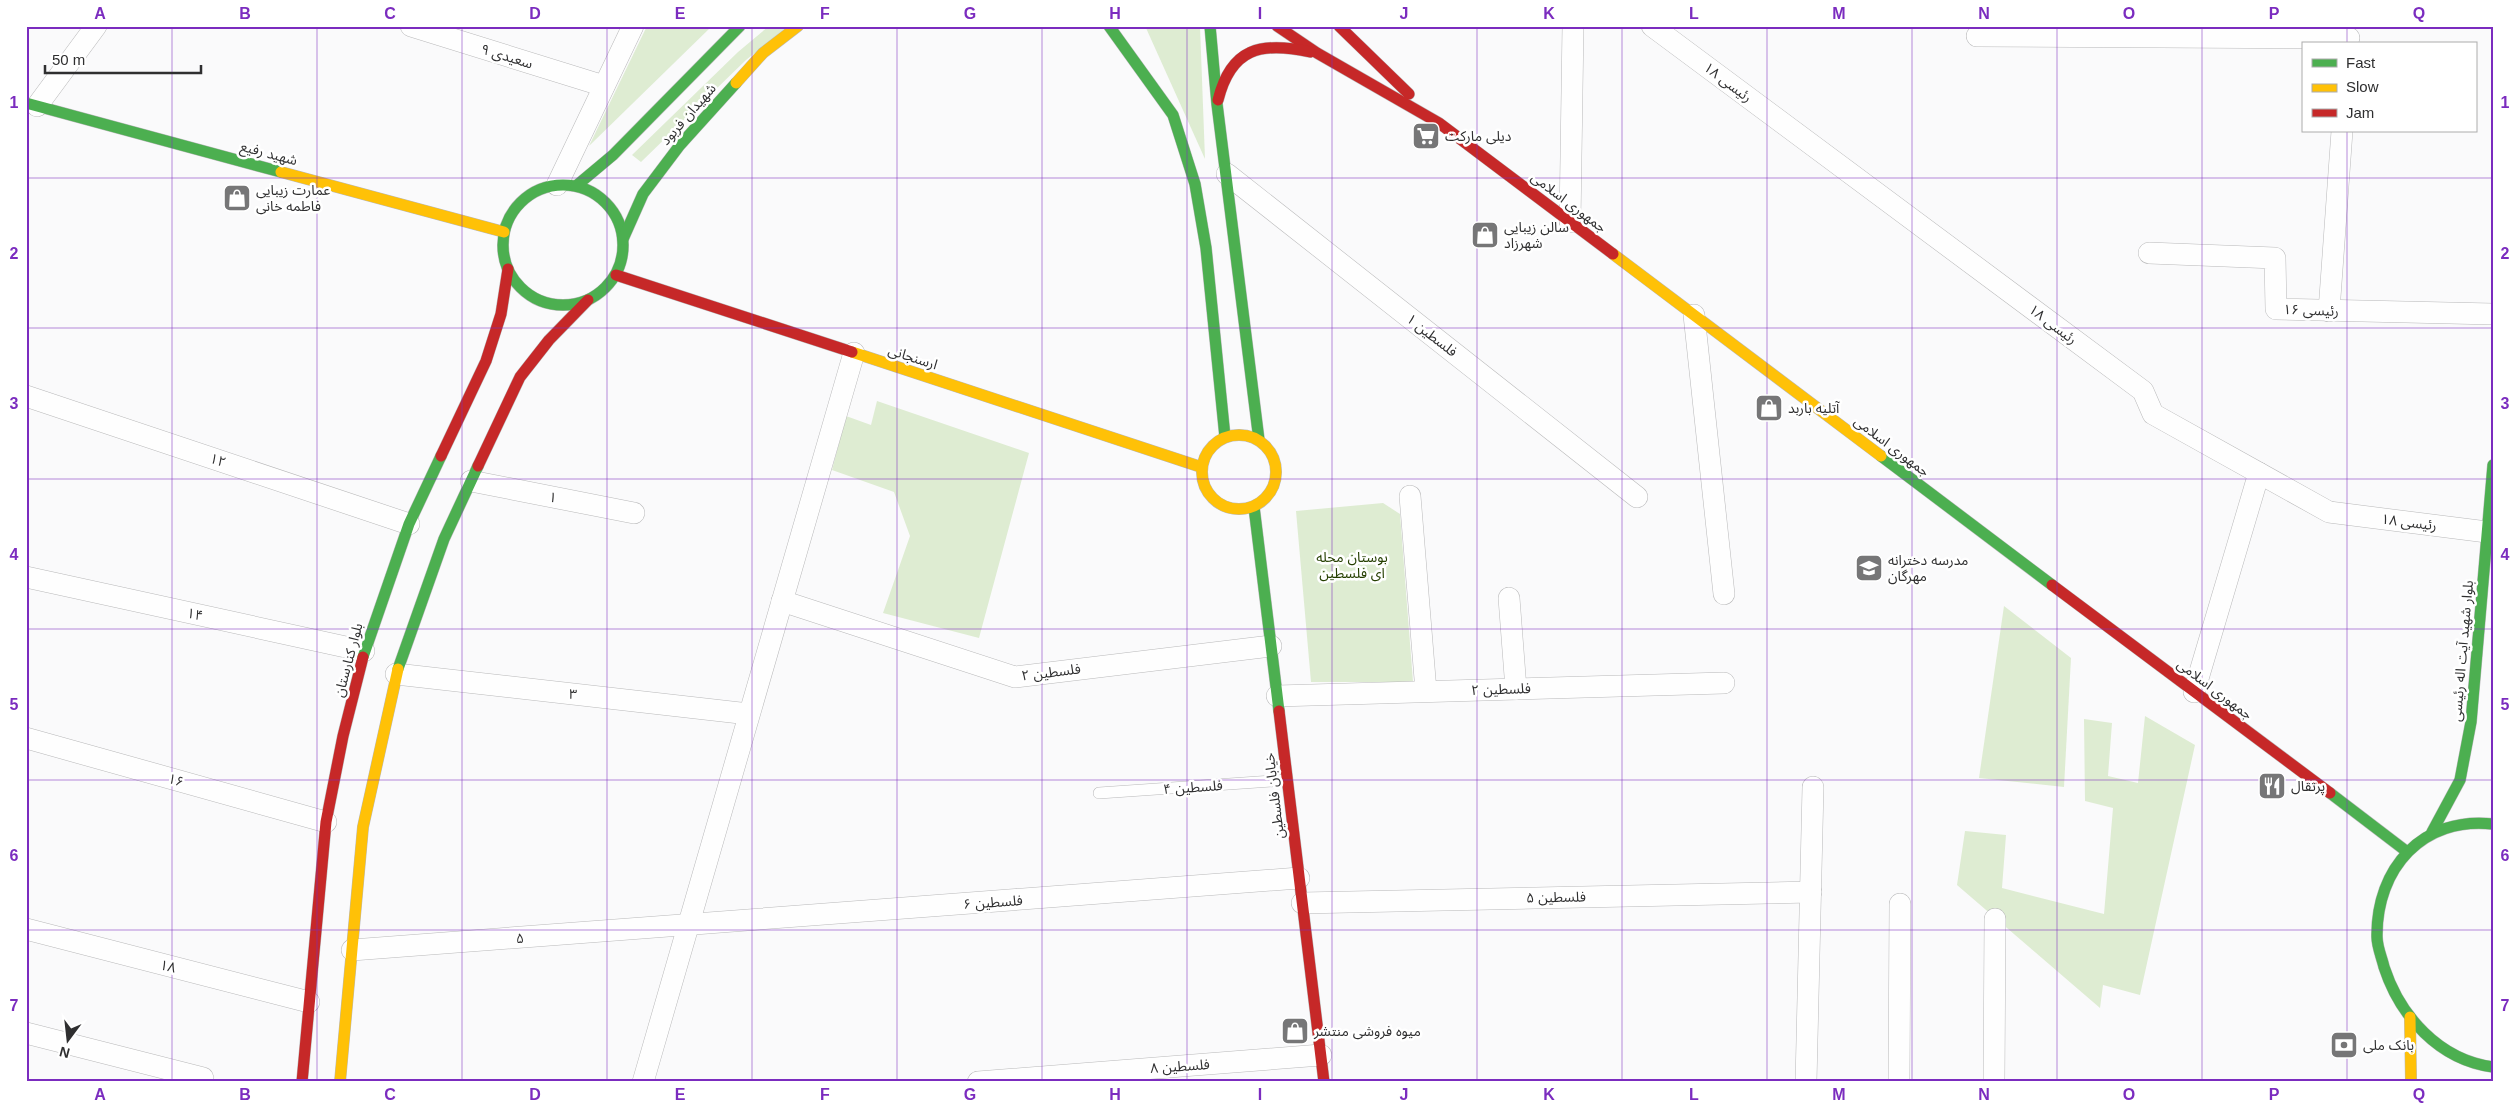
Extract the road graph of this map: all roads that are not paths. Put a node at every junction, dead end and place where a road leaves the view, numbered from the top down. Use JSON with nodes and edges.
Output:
{"nodes":[{"id":1,"x":96,"y":26,"type":"edge"},
{"id":2,"x":411,"y":26,"type":"edge"},
{"id":3,"x":633,"y":26,"type":"edge"},
{"id":4,"x":740,"y":26,"type":"edge"},
{"id":5,"x":798,"y":26,"type":"edge"},
{"id":6,"x":1109,"y":26,"type":"edge"},
{"id":7,"x":1210,"y":26,"type":"edge"},
{"id":8,"x":1277,"y":26,"type":"edge"},
{"id":9,"x":1339,"y":26,"type":"edge"},
{"id":10,"x":1573,"y":26,"type":"edge"},
{"id":11,"x":1652,"y":26,"type":"edge"},
{"id":12,"x":1977,"y":36,"type":"dead end"},
{"id":13,"x":2349,"y":36,"type":"edge"},
{"id":14,"x":1317,"y":53,"type":"junction"},
{"id":15,"x":604,"y":86,"type":"junction"},
{"id":16,"x":1217,"y":104,"type":"junction"},
{"id":17,"x":32,"y":105,"type":"edge"},
{"id":18,"x":1439,"y":123,"type":"junction"},
{"id":19,"x":2342,"y":132,"type":"edge"},
{"id":20,"x":1227,"y":174,"type":"junction"},
{"id":21,"x":567,"y":186,"type":"junction"},
{"id":22,"x":1570,"y":222,"type":"junction"},
{"id":23,"x":504,"y":232,"type":"junction"},
{"id":24,"x":623,"y":239,"type":"junction"},
{"id":25,"x":2149,"y":253,"type":"dead end"},
{"id":26,"x":508,"y":269,"type":"junction"},
{"id":27,"x":616,"y":275,"type":"junction"},
{"id":28,"x":588,"y":300,"type":"junction"},
{"id":29,"x":2329,"y":311,"type":"junction"},
{"id":30,"x":2493,"y":314,"type":"edge"},
{"id":31,"x":1694,"y":315,"type":"junction"},
{"id":32,"x":854,"y":353,"type":"junction"},
{"id":33,"x":26,"y":396,"type":"edge"},
{"id":34,"x":1225,"y":437,"type":"junction"},
{"id":35,"x":1259,"y":440,"type":"junction"},
{"id":36,"x":2493,"y":465,"type":"edge"},
{"id":37,"x":1202,"y":467,"type":"junction"},
{"id":38,"x":2259,"y":474,"type":"junction"},
{"id":39,"x":471,"y":481,"type":"junction"},
{"id":40,"x":1410,"y":496,"type":"dead end"},
{"id":41,"x":1637,"y":497,"type":"dead end"},
{"id":42,"x":1254,"y":507,"type":"junction"},
{"id":43,"x":634,"y":514,"type":"dead end"},
{"id":44,"x":409,"y":524,"type":"junction"},
{"id":45,"x":2487,"y":532,"type":"junction"},
{"id":46,"x":26,"y":577,"type":"edge"},
{"id":47,"x":1724,"y":594,"type":"dead end"},
{"id":48,"x":1509,"y":598,"type":"dead end"},
{"id":49,"x":782,"y":601,"type":"junction"},
{"id":50,"x":1271,"y":646,"type":"junction"},
{"id":51,"x":364,"y":651,"type":"junction"},
{"id":52,"x":396,"y":674,"type":"junction"},
{"id":53,"x":1724,"y":683,"type":"dead end"},
{"id":54,"x":1516,"y":689,"type":"junction"},
{"id":55,"x":1426,"y":691,"type":"junction"},
{"id":56,"x":2194,"y":692,"type":"junction"},
{"id":57,"x":1277,"y":696,"type":"junction"},
{"id":58,"x":749,"y":714,"type":"junction"},
{"id":59,"x":26,"y":738,"type":"edge"},
{"id":60,"x":1287,"y":780,"type":"junction"},
{"id":61,"x":1813,"y":787,"type":"dead end"},
{"id":62,"x":1099,"y":793,"type":"dead end"},
{"id":63,"x":326,"y":822,"type":"junction"},
{"id":64,"x":2493,"y":824,"type":"edge"},
{"id":65,"x":2432,"y":832,"type":"junction"},
{"id":66,"x":2406,"y":851,"type":"junction"},
{"id":67,"x":1299,"y":878,"type":"junction"},
{"id":68,"x":1810,"y":892,"type":"junction"},
{"id":69,"x":1302,"y":903,"type":"junction"},
{"id":70,"x":1900,"y":904,"type":"dead end"},
{"id":71,"x":1996,"y":919,"type":"dead end"},
{"id":72,"x":688,"y":926,"type":"junction"},
{"id":73,"x":26,"y":929,"type":"edge"},
{"id":74,"x":352,"y":950,"type":"junction"},
{"id":75,"x":309,"y":1002,"type":"junction"},
{"id":76,"x":2410,"y":1017,"type":"junction"},
{"id":77,"x":26,"y":1033,"type":"edge"},
{"id":78,"x":1321,"y":1055,"type":"junction"},
{"id":79,"x":2493,"y":1067,"type":"edge"},
{"id":80,"x":203,"y":1078,"type":"dead end"},
{"id":81,"x":302,"y":1082,"type":"edge"},
{"id":82,"x":340,"y":1082,"type":"edge"},
{"id":83,"x":643,"y":1082,"type":"edge"},
{"id":84,"x":978,"y":1082,"type":"edge"},
{"id":85,"x":1324,"y":1082,"type":"edge"},
{"id":86,"x":1806,"y":1082,"type":"edge"},
{"id":87,"x":1899,"y":1082,"type":"edge"},
{"id":88,"x":1994,"y":1082,"type":"edge"},
{"id":89,"x":2411,"y":1082,"type":"edge"}],
"edges":[{"from":1,"to":17,"type":"street"},
{"from":2,"to":15,"type":"street","name":"سعیدی ۹"},
{"from":3,"to":15,"type":"street"},
{"from":4,"to":21,"type":"main road","name":"شهيدان فربود"},
{"from":5,"to":24,"type":"main road","name":"شهيدان فربود"},
{"from":6,"to":34,"type":"main road"},
{"from":7,"to":16,"type":"main road"},
{"from":8,"to":14,"type":"main road","name":"جمهوری اسلامی"},
{"from":9,"to":18,"type":"main road"},
{"from":10,"to":22,"type":"street"},
{"from":11,"to":38,"type":"street","name":"رئیسی ۱۸"},
{"from":12,"to":13,"type":"street"},
{"from":14,"to":16,"type":"main road"},
{"from":14,"to":18,"type":"main road","name":"جمهوری اسلامی"},
{"from":15,"to":21,"type":"street"},
{"from":16,"to":20,"type":"main road"},
{"from":17,"to":23,"type":"main road","name":"شهید رفیع"},
{"from":18,"to":22,"type":"main road","name":"جمهوری اسلامی"},
{"from":19,"to":29,"type":"street"},
{"from":20,"to":35,"type":"main road"},
{"from":20,"to":41,"type":"street","name":"فلسطین ۱"},
{"from":21,"to":23,"type":"main road"},
{"from":21,"to":24,"type":"main road"},
{"from":22,"to":31,"type":"main road","name":"جمهوری اسلامی"},
{"from":23,"to":26,"type":"main road"},
{"from":24,"to":27,"type":"main road"},
{"from":25,"to":29,"type":"street","name":"رئیسی ۱۶"},
{"from":26,"to":28,"type":"main road"},
{"from":26,"to":44,"type":"main road","name":"بلوار کنارستان"},
{"from":27,"to":28,"type":"main road"},
{"from":27,"to":32,"type":"main road","name":"ارسنجانی"},
{"from":28,"to":39,"type":"main road"},
{"from":29,"to":30,"type":"street","name":"رئیسی ۱۶"},
{"from":31,"to":47,"type":"street"},
{"from":31,"to":56,"type":"main road","name":"جمهوری اسلامی"},
{"from":32,"to":37,"type":"main road","name":"ارسنجانی"},
{"from":32,"to":49,"type":"street"},
{"from":33,"to":44,"type":"street","name":"۱۲"},
{"from":34,"to":35,"type":"main road"},
{"from":34,"to":37,"type":"main road"},
{"from":35,"to":42,"type":"main road"},
{"from":36,"to":45,"type":"main road","name":"بلوار شهید آیت اله رئیسی"},
{"from":37,"to":42,"type":"main road"},
{"from":38,"to":45,"type":"street","name":"رئیسی ۱۸"},
{"from":38,"to":56,"type":"street"},
{"from":39,"to":43,"type":"street","name":"۱"},
{"from":39,"to":52,"type":"main road"},
{"from":40,"to":55,"type":"street"},
{"from":42,"to":50,"type":"main road","name":"خیابان فلسطین"},
{"from":44,"to":51,"type":"main road","name":"بلوار کنارستان"},
{"from":45,"to":65,"type":"main road","name":"بلوار شهید آیت اله رئیسی"},
{"from":46,"to":51,"type":"street","name":"۱۴"},
{"from":48,"to":54,"type":"street"},
{"from":49,"to":50,"type":"street","name":"فلسطین ۲"},
{"from":49,"to":58,"type":"street"},
{"from":50,"to":57,"type":"main road","name":"خیابان فلسطین"},
{"from":51,"to":63,"type":"main road","name":"بلوار کنارستان"},
{"from":52,"to":58,"type":"street","name":"۳"},
{"from":52,"to":74,"type":"main road"},
{"from":53,"to":54,"type":"street","name":"فلسطین ۲"},
{"from":54,"to":55,"type":"street","name":"فلسطین ۲"},
{"from":55,"to":57,"type":"street","name":"فلسطین ۲"},
{"from":56,"to":66,"type":"main road","name":"جمهوری اسلامی"},
{"from":57,"to":60,"type":"main road","name":"خیابان فلسطین"},
{"from":58,"to":72,"type":"street"},
{"from":59,"to":63,"type":"street","name":"۱۶"},
{"from":60,"to":62,"type":"lane","name":"فلسطین ۴"},
{"from":60,"to":67,"type":"main road","name":"خیابان فلسطین"},
{"from":61,"to":68,"type":"street"},
{"from":63,"to":75,"type":"main road","name":"بلوار کنارستان"},
{"from":64,"to":65,"type":"main road"},
{"from":65,"to":66,"type":"main road"},
{"from":66,"to":76,"type":"main road"},
{"from":67,"to":69,"type":"main road","name":"خیابان فلسطین"},
{"from":67,"to":72,"type":"street","name":"فلسطین ۶"},
{"from":68,"to":69,"type":"street","name":"فلسطین ۵"},
{"from":68,"to":86,"type":"street"},
{"from":69,"to":78,"type":"main road","name":"خیابان فلسطین"},
{"from":70,"to":87,"type":"street"},
{"from":71,"to":88,"type":"street"},
{"from":72,"to":74,"type":"street","name":"۵"},
{"from":72,"to":83,"type":"street"},
{"from":73,"to":75,"type":"street","name":"۱۸"},
{"from":74,"to":82,"type":"main road"},
{"from":75,"to":81,"type":"main road","name":"بلوار کنارستان"},
{"from":76,"to":79,"type":"main road"},
{"from":76,"to":89,"type":"main road"},
{"from":77,"to":80,"type":"street"},
{"from":78,"to":84,"type":"street","name":"فلسطین ۸"},
{"from":78,"to":85,"type":"main road","name":"خیابان فلسطین"}]}
